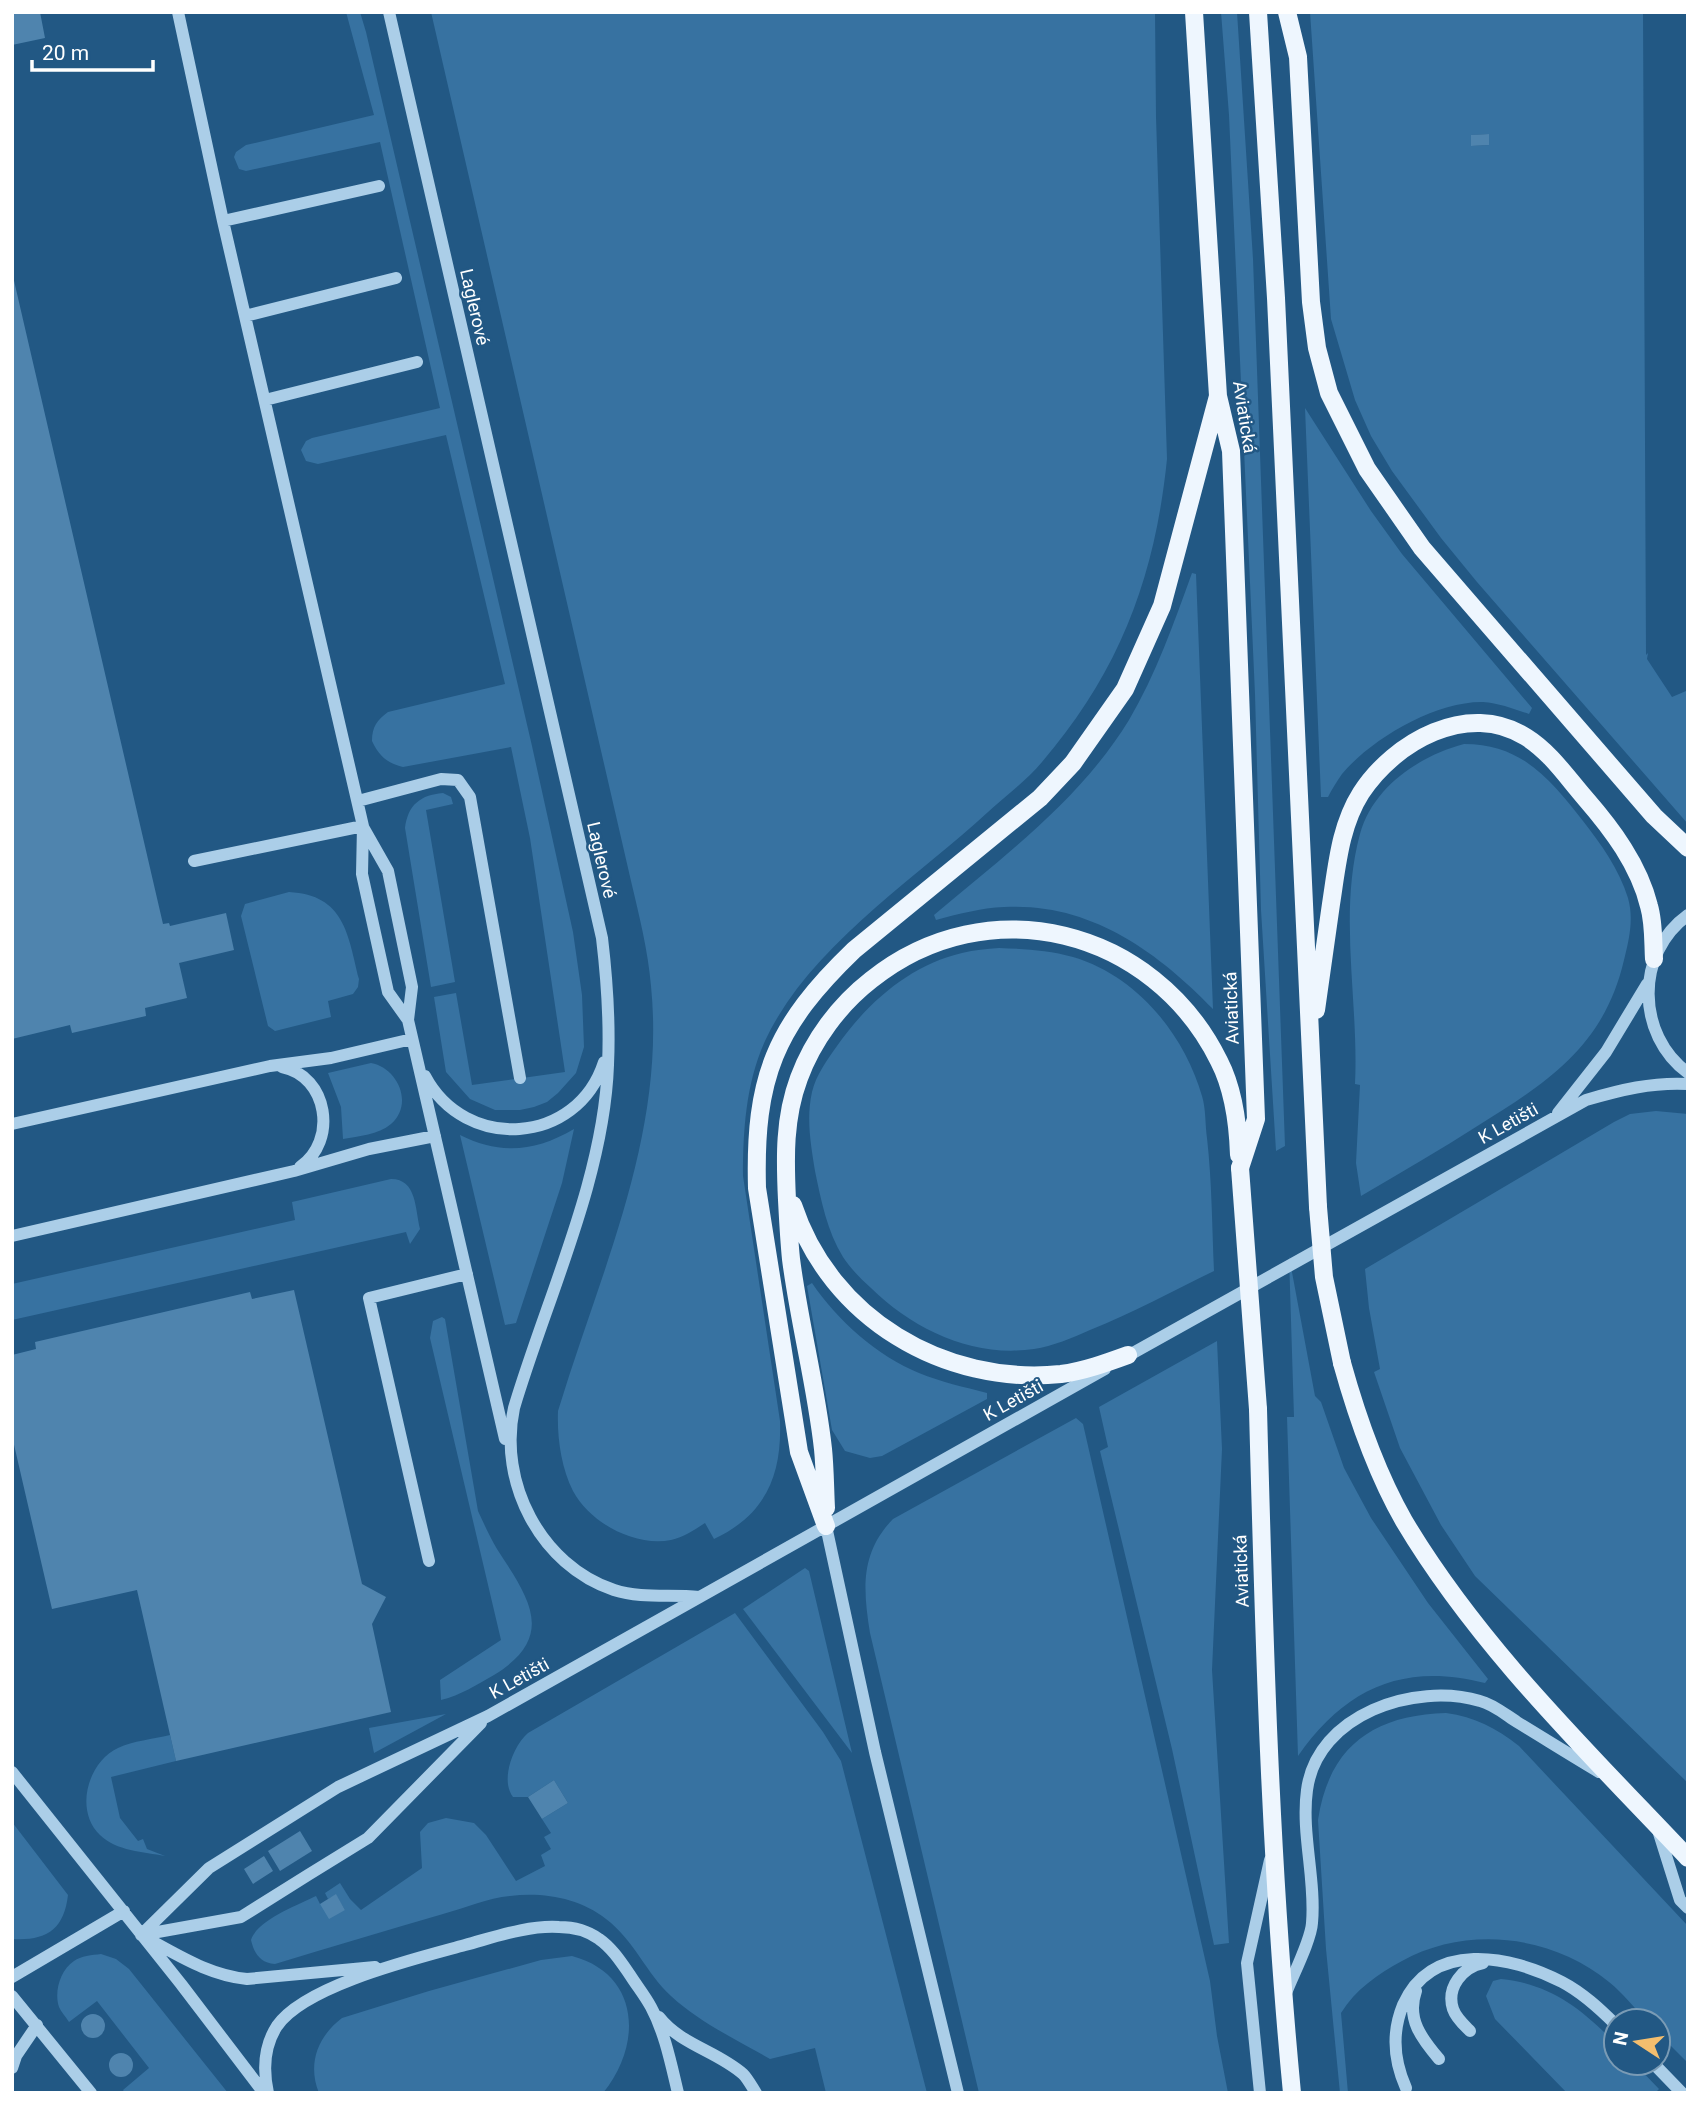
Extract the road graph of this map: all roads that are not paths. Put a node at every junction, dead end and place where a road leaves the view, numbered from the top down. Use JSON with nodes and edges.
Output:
{"nodes":[{"id":1,"x":178,"y":12,"type":"edge"},
{"id":2,"x":389,"y":12,"type":"edge"},
{"id":3,"x":1194,"y":12,"type":"edge"},
{"id":4,"x":1258,"y":12,"type":"edge"},
{"id":5,"x":1287,"y":12,"type":"edge"},
{"id":6,"x":379,"y":187,"type":"dead end"},
{"id":7,"x":223,"y":221,"type":"junction"},
{"id":8,"x":396,"y":278,"type":"dead end"},
{"id":9,"x":245,"y":316,"type":"junction"},
{"id":10,"x":417,"y":362,"type":"dead end"},
{"id":11,"x":1218,"y":396,"type":"junction"},
{"id":12,"x":265,"y":400,"type":"junction"},
{"id":13,"x":358,"y":801,"type":"junction"},
{"id":14,"x":363,"y":826,"type":"junction"},
{"id":15,"x":1688,"y":848,"type":"edge"},
{"id":16,"x":194,"y":861,"type":"dead end"},
{"id":17,"x":1688,"y":915,"type":"edge"},
{"id":18,"x":1654,"y":959,"type":"junction"},
{"id":19,"x":1648,"y":982,"type":"junction"},
{"id":20,"x":408,"y":1020,"type":"junction"},
{"id":21,"x":608,"y":1034,"type":"junction"},
{"id":22,"x":412,"y":1039,"type":"junction"},
{"id":23,"x":1310,"y":1051,"type":"junction"},
{"id":24,"x":418,"y":1061,"type":"junction"},
{"id":25,"x":270,"y":1066,"type":"junction"},
{"id":26,"x":1688,"y":1073,"type":"edge"},
{"id":27,"x":520,"y":1078,"type":"dead end"},
{"id":28,"x":1688,"y":1084,"type":"edge"},
{"id":29,"x":1556,"y":1116,"type":"junction"},
{"id":30,"x":12,"y":1124,"type":"edge"},
{"id":31,"x":435,"y":1136,"type":"junction"},
{"id":32,"x":1240,"y":1168,"type":"junction"},
{"id":33,"x":294,"y":1171,"type":"junction"},
{"id":34,"x":786,"y":1183,"type":"junction"},
{"id":35,"x":12,"y":1236,"type":"edge"},
{"id":36,"x":467,"y":1274,"type":"junction"},
{"id":37,"x":1128,"y":1356,"type":"junction"},
{"id":38,"x":512,"y":1468,"type":"junction"},
{"id":39,"x":826,"y":1525,"type":"junction"},
{"id":40,"x":429,"y":1561,"type":"dead end"},
{"id":41,"x":699,"y":1597,"type":"junction"},
{"id":42,"x":488,"y":1716,"type":"junction"},
{"id":43,"x":12,"y":1772,"type":"edge"},
{"id":44,"x":1618,"y":1783,"type":"junction"},
{"id":45,"x":1656,"y":1824,"type":"junction"},
{"id":46,"x":1274,"y":1842,"type":"junction"},
{"id":47,"x":1688,"y":1858,"type":"edge"},
{"id":48,"x":1688,"y":1908,"type":"edge"},
{"id":49,"x":124,"y":1912,"type":"junction"},
{"id":50,"x":141,"y":1935,"type":"junction"},
{"id":51,"x":1498,"y":1960,"type":"junction"},
{"id":52,"x":390,"y":1965,"type":"junction"},
{"id":53,"x":12,"y":1977,"type":"edge"},
{"id":54,"x":1419,"y":1982,"type":"junction"},
{"id":55,"x":12,"y":1996,"type":"edge"},
{"id":56,"x":1283,"y":2001,"type":"junction"},
{"id":57,"x":651,"y":2007,"type":"junction"},
{"id":58,"x":1602,"y":2010,"type":"edge"},
{"id":59,"x":37,"y":2025,"type":"junction"},
{"id":60,"x":1470,"y":2031,"type":"dead end"},
{"id":61,"x":1439,"y":2059,"type":"dead end"},
{"id":62,"x":12,"y":2068,"type":"edge"},
{"id":63,"x":1667,"y":2077,"type":"edge"},
{"id":64,"x":1406,"y":2088,"type":"dead end"},
{"id":65,"x":91,"y":2093,"type":"edge"},
{"id":66,"x":266,"y":2093,"type":"edge"},
{"id":67,"x":678,"y":2093,"type":"edge"},
{"id":68,"x":756,"y":2093,"type":"edge"},
{"id":69,"x":958,"y":2093,"type":"edge"},
{"id":70,"x":1260,"y":2093,"type":"edge"},
{"id":71,"x":1292,"y":2093,"type":"edge"},
{"id":72,"x":1682,"y":2093,"type":"edge"}],
"edges":[{"from":1,"to":7,"type":"street"},
{"from":2,"to":21,"type":"street","name":"Laglerové"},
{"from":3,"to":11,"type":"main road","name":"Aviatická"},
{"from":4,"to":23,"type":"main road","name":"Aviatická"},
{"from":5,"to":15,"type":"main road"},
{"from":6,"to":7,"type":"street"},
{"from":7,"to":9,"type":"street"},
{"from":8,"to":9,"type":"street"},
{"from":9,"to":12,"type":"street"},
{"from":10,"to":12,"type":"street"},
{"from":11,"to":32,"type":"main road","name":"Aviatická"},
{"from":11,"to":39,"type":"main road"},
{"from":12,"to":13,"type":"street"},
{"from":13,"to":14,"type":"street"},
{"from":13,"to":27,"type":"street"},
{"from":14,"to":16,"type":"street"},
{"from":14,"to":20,"type":"street"},
{"from":14,"to":20,"type":"street"},
{"from":17,"to":18,"type":"street","name":"K Letišti"},
{"from":18,"to":19,"type":"street","name":"K Letišti"},
{"from":18,"to":23,"type":"main road"},
{"from":19,"to":26,"type":"street","name":"K Letišti"},
{"from":19,"to":29,"type":"street","name":"K Letišti"},
{"from":20,"to":22,"type":"street"},
{"from":21,"to":24,"type":"street"},
{"from":21,"to":38,"type":"street","name":"Laglerové"},
{"from":22,"to":24,"type":"street"},
{"from":22,"to":25,"type":"street"},
{"from":23,"to":44,"type":"main road","name":"Aviatická","bridge":true},
{"from":24,"to":31,"type":"street"},
{"from":25,"to":30,"type":"street"},
{"from":25,"to":33,"type":"street"},
{"from":28,"to":29,"type":"street","name":"K Letišti"},
{"from":29,"to":37,"type":"street","name":"K Letišti"},
{"from":31,"to":33,"type":"street"},
{"from":31,"to":36,"type":"street"},
{"from":32,"to":34,"type":"main road"},
{"from":32,"to":46,"type":"main road","name":"Aviatická","bridge":true},
{"from":33,"to":35,"type":"street"},
{"from":34,"to":37,"type":"main road"},
{"from":34,"to":39,"type":"main road"},
{"from":36,"to":38,"type":"street"},
{"from":36,"to":40,"type":"street"},
{"from":37,"to":39,"type":"street","name":"K Letišti"},
{"from":38,"to":41,"type":"street","name":"Laglerové"},
{"from":39,"to":41,"type":"street","name":"K Letišti"},
{"from":39,"to":69,"type":"street"},
{"from":41,"to":42,"type":"street","name":"K Letišti"},
{"from":42,"to":50,"type":"street"},
{"from":42,"to":50,"type":"street"},
{"from":43,"to":49,"type":"street"},
{"from":44,"to":45,"type":"main road","name":"Aviatická"},
{"from":44,"to":56,"type":"street"},
{"from":45,"to":47,"type":"main road","name":"Aviatická"},
{"from":45,"to":48,"type":"street"},
{"from":46,"to":56,"type":"main road","name":"Aviatická"},
{"from":46,"to":70,"type":"street"},
{"from":49,"to":50,"type":"street"},
{"from":49,"to":53,"type":"street"},
{"from":50,"to":52,"type":"street"},
{"from":50,"to":66,"type":"street"},
{"from":51,"to":54,"type":"street"},
{"from":51,"to":58,"type":"street"},
{"from":51,"to":60,"type":"street"},
{"from":52,"to":57,"type":"street"},
{"from":52,"to":66,"type":"street"},
{"from":54,"to":61,"type":"street"},
{"from":54,"to":64,"type":"street"},
{"from":55,"to":59,"type":"street"},
{"from":56,"to":71,"type":"main road","name":"Aviatická"},
{"from":57,"to":67,"type":"street"},
{"from":57,"to":68,"type":"street"},
{"from":59,"to":62,"type":"street"},
{"from":59,"to":65,"type":"street"},
{"from":63,"to":72,"type":"street"}]}
